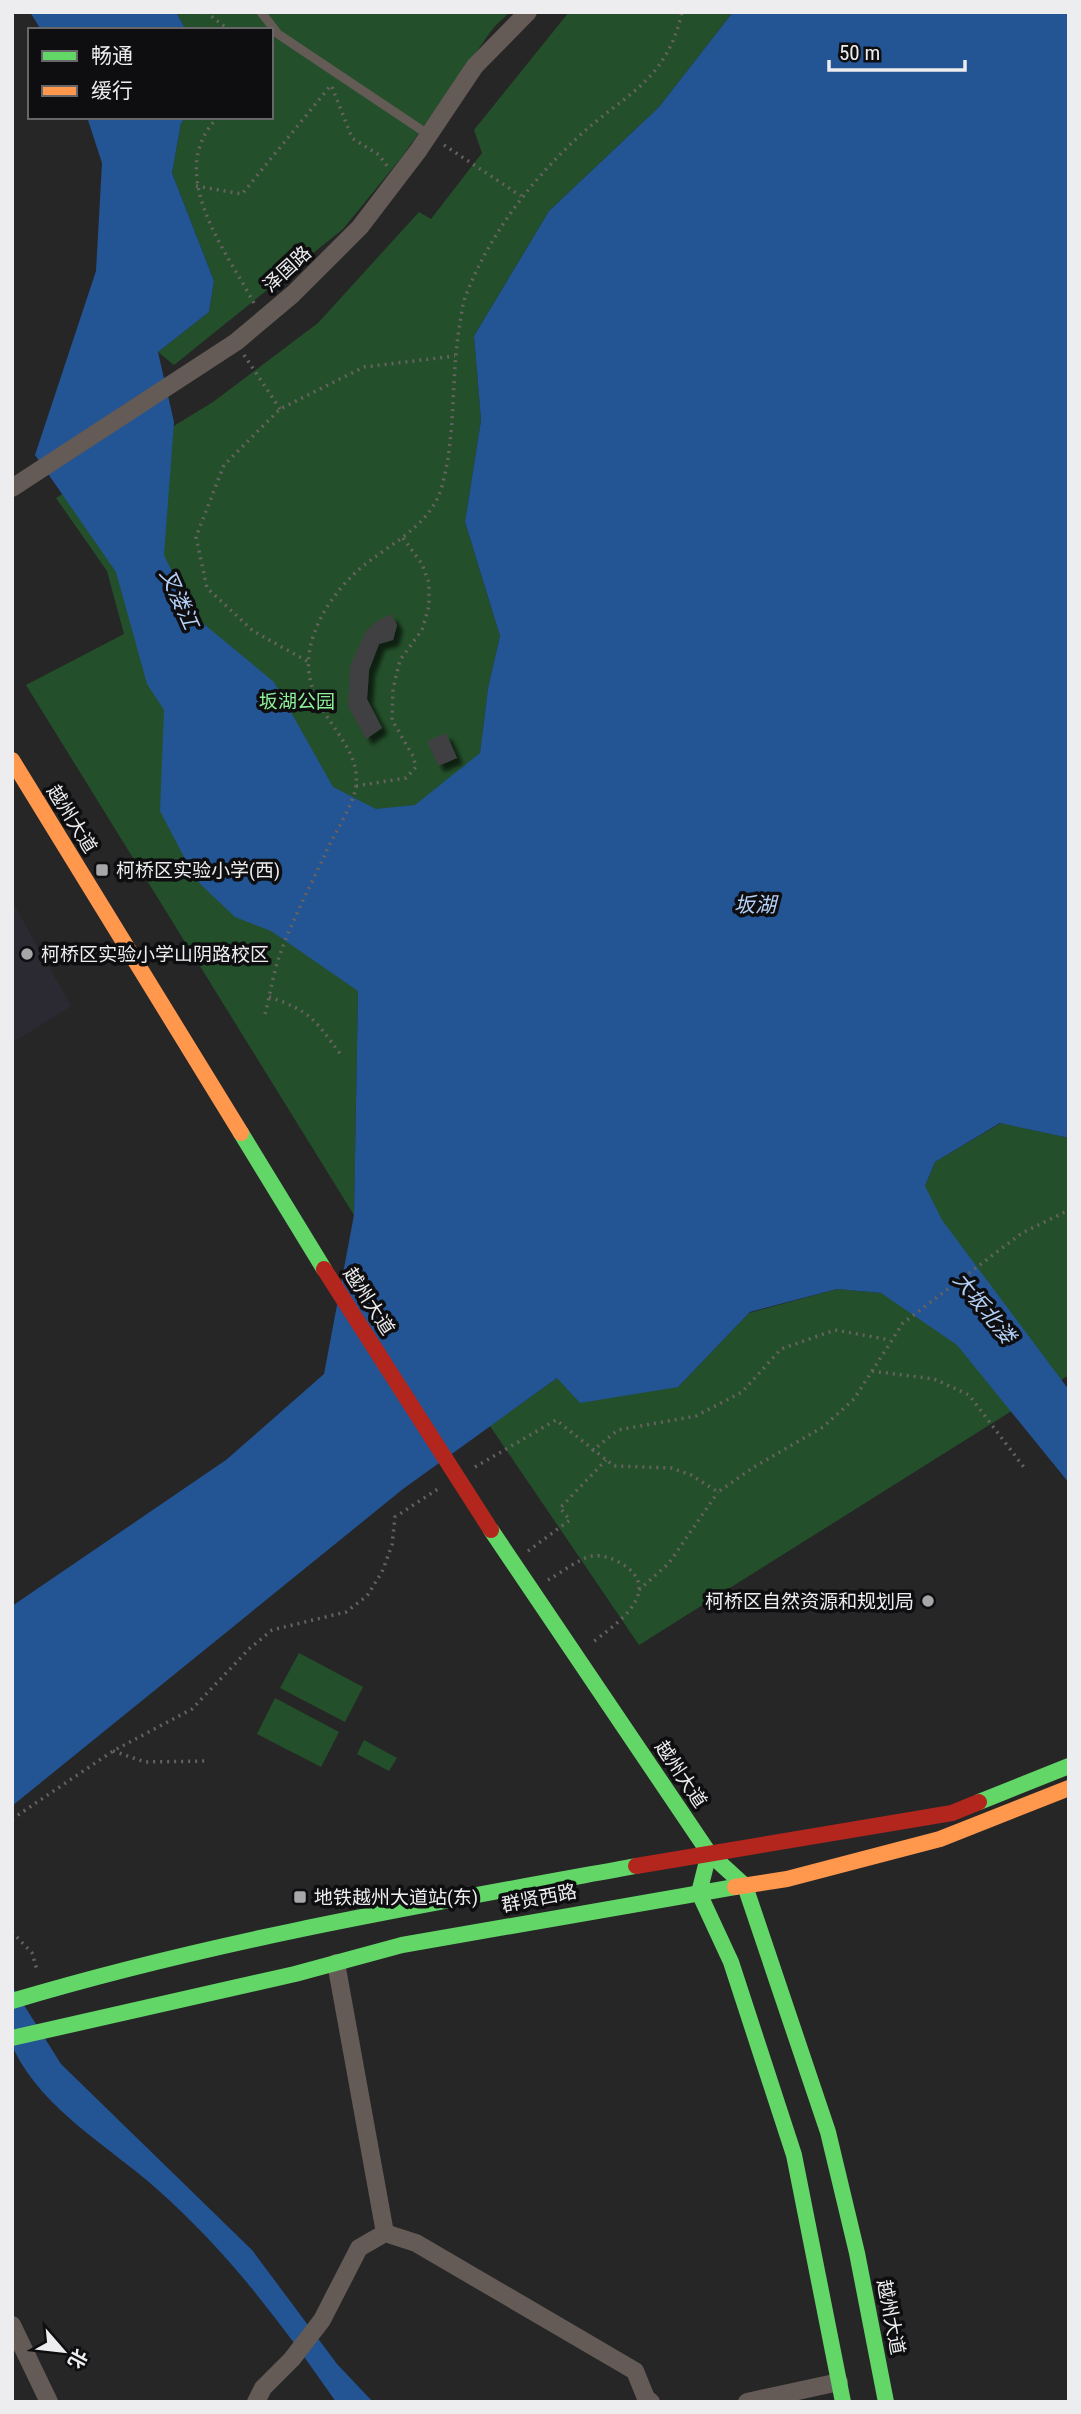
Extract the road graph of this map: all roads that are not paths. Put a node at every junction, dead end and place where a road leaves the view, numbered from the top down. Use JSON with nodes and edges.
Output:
{"nodes":[{"id":1,"x":261,"y":12,"type":"edge"},
{"id":2,"x":528,"y":12,"type":"edge"},
{"id":3,"x":429,"y":135,"type":"junction"},
{"id":4,"x":12,"y":488,"type":"edge"},
{"id":5,"x":12,"y":760,"type":"edge"},
{"id":6,"x":1069,"y":1766,"type":"edge"},
{"id":7,"x":1069,"y":1788,"type":"edge"},
{"id":8,"x":709,"y":1853,"type":"junction"},
{"id":9,"x":745,"y":1886,"type":"junction"},
{"id":10,"x":699,"y":1893,"type":"junction"},
{"id":11,"x":336,"y":1963,"type":"junction"},
{"id":12,"x":18,"y":1999,"type":"edge"},
{"id":13,"x":12,"y":2038,"type":"edge"},
{"id":14,"x":386,"y":2234,"type":"junction"},
{"id":15,"x":12,"y":2325,"type":"edge"},
{"id":16,"x":839,"y":2382,"type":"junction"},
{"id":17,"x":49,"y":2402,"type":"edge"},
{"id":18,"x":256,"y":2402,"type":"edge"},
{"id":19,"x":651,"y":2402,"type":"edge"},
{"id":20,"x":747,"y":2402,"type":"edge"},
{"id":21,"x":843,"y":2402,"type":"edge"},
{"id":22,"x":886,"y":2402,"type":"edge"}],
"edges":[{"from":1,"to":3,"type":"lane"},
{"from":2,"to":3,"type":"street","name":"泽国路"},
{"from":3,"to":4,"type":"street","name":"泽国路"},
{"from":5,"to":8,"type":"main road","name":"越州大道","bridge":true},
{"from":6,"to":8,"type":"main road","name":"群贤西路"},
{"from":7,"to":9,"type":"main road","name":"群贤西路"},
{"from":8,"to":9,"type":"main road","name":"越州大道"},
{"from":8,"to":10,"type":"main road"},
{"from":8,"to":12,"type":"main road","name":"群贤西路"},
{"from":9,"to":10,"type":"main road","name":"群贤西路"},
{"from":9,"to":22,"type":"main road","name":"越州大道"},
{"from":10,"to":11,"type":"main road","name":"群贤西路"},
{"from":10,"to":16,"type":"main road"},
{"from":11,"to":13,"type":"main road","name":"群贤西路"},
{"from":11,"to":14,"type":"street"},
{"from":14,"to":18,"type":"street"},
{"from":14,"to":19,"type":"street"},
{"from":15,"to":17,"type":"street"},
{"from":16,"to":20,"type":"street"},
{"from":16,"to":21,"type":"main road"}]}
